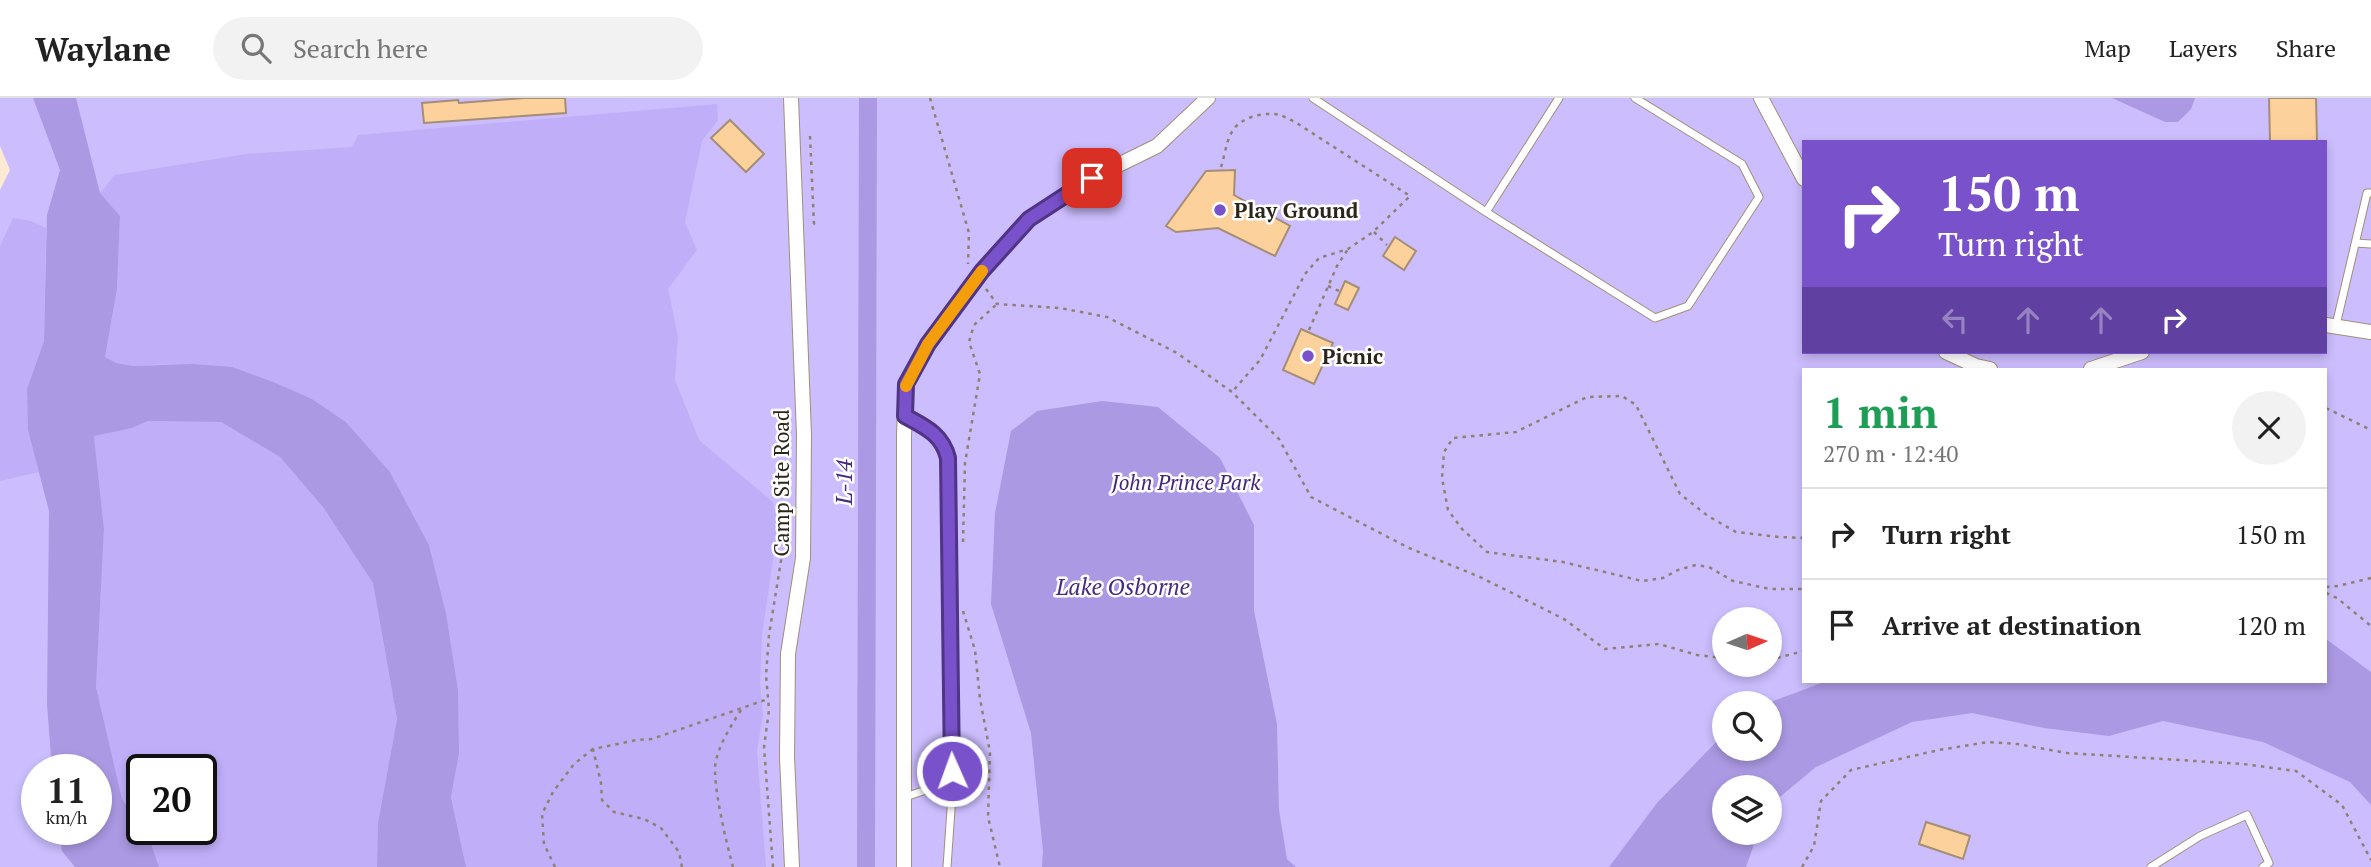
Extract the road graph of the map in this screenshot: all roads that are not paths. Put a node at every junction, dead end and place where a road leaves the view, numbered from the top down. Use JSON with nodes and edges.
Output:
{"nodes":[{"id":1,"x":791,"y":98,"type":"edge"},
{"id":2,"x":1208,"y":98,"type":"edge"},
{"id":3,"x":1313,"y":98,"type":"edge"},
{"id":4,"x":1559,"y":98,"type":"edge"},
{"id":5,"x":1635,"y":98,"type":"edge"},
{"id":6,"x":1761,"y":98,"type":"edge"},
{"id":7,"x":1802,"y":175,"type":"edge"},
{"id":8,"x":2371,"y":193,"type":"edge"},
{"id":9,"x":1486,"y":212,"type":"junction"},
{"id":10,"x":2356,"y":243,"type":"junction"},
{"id":11,"x":2371,"y":244,"type":"edge"},
{"id":12,"x":2331,"y":325,"type":"edge"},
{"id":13,"x":2371,"y":332,"type":"edge"},
{"id":14,"x":1950,"y":354,"type":"edge"},
{"id":15,"x":2136,"y":354,"type":"edge"},
{"id":16,"x":1985,"y":368,"type":"edge"},
{"id":17,"x":2094,"y":368,"type":"edge"},
{"id":18,"x":905,"y":416,"type":"junction"},
{"id":19,"x":952,"y":771,"type":"junction"},
{"id":20,"x":904,"y":797,"type":"junction"},
{"id":21,"x":792,"y":867,"type":"edge"},
{"id":22,"x":904,"y":867,"type":"edge"},
{"id":23,"x":947,"y":867,"type":"edge"},
{"id":24,"x":2151,"y":867,"type":"edge"},
{"id":25,"x":2263,"y":867,"type":"edge"}],
"edges":[{"from":1,"to":21,"type":"street","name":"Camp Site Road"},
{"from":2,"to":18,"type":"street"},
{"from":3,"to":9,"type":"lane"},
{"from":4,"to":9,"type":"lane"},
{"from":5,"to":9,"type":"lane"},
{"from":6,"to":7,"type":"street"},
{"from":8,"to":10,"type":"lane"},
{"from":10,"to":11,"type":"lane"},
{"from":10,"to":12,"type":"lane"},
{"from":12,"to":13,"type":"street"},
{"from":14,"to":16,"type":"street"},
{"from":15,"to":17,"type":"street"},
{"from":18,"to":19,"type":"lane"},
{"from":18,"to":20,"type":"street"},
{"from":19,"to":20,"type":"lane"},
{"from":19,"to":23,"type":"lane"},
{"from":20,"to":22,"type":"street"},
{"from":24,"to":25,"type":"lane"}]}
